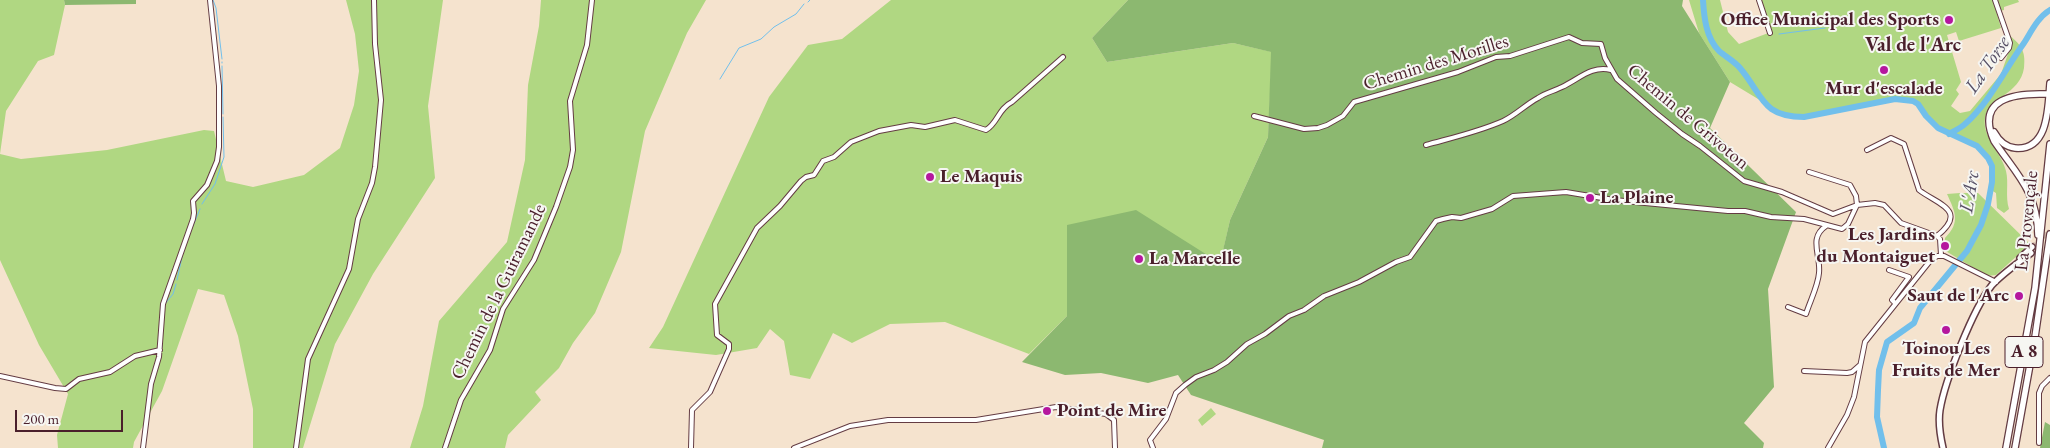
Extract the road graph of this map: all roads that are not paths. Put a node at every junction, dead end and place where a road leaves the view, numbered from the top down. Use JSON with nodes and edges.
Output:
{"nodes":[{"id":1,"x":210,"y":0,"type":"edge"},
{"id":2,"x":374,"y":0,"type":"edge"},
{"id":3,"x":592,"y":0,"type":"edge"},
{"id":4,"x":1759,"y":0,"type":"edge"},
{"id":5,"x":1995,"y":0,"type":"edge"},
{"id":6,"x":1770,"y":33,"type":"dead end"},
{"id":7,"x":1602,"y":46,"type":"joint"},
{"id":8,"x":1063,"y":57,"type":"dead end"},
{"id":9,"x":2001,"y":58,"type":"dead end"},
{"id":10,"x":1611,"y":70,"type":"junction"},
{"id":11,"x":2050,"y":83,"type":"edge"},
{"id":12,"x":1254,"y":116,"type":"dead end"},
{"id":13,"x":2050,"y":144,"type":"edge"},
{"id":14,"x":1426,"y":146,"type":"dead end"},
{"id":15,"x":1867,"y":150,"type":"dead end"},
{"id":16,"x":1810,"y":172,"type":"dead end"},
{"id":17,"x":1857,"y":205,"type":"junction"},
{"id":18,"x":1826,"y":226,"type":"junction"},
{"id":19,"x":2050,"y":234,"type":"edge"},
{"id":20,"x":1937,"y":236,"type":"junction"},
{"id":21,"x":2032,"y":247,"type":"tunnel mouth"},
{"id":22,"x":2031,"y":253,"type":"tunnel mouth"},
{"id":23,"x":1941,"y":255,"type":"junction"},
{"id":24,"x":2038,"y":256,"type":"junction"},
{"id":25,"x":1889,"y":270,"type":"dead end"},
{"id":26,"x":2004,"y":274,"type":"junction"},
{"id":27,"x":1996,"y":282,"type":"junction"},
{"id":28,"x":1895,"y":303,"type":"junction"},
{"id":29,"x":1788,"y":308,"type":"dead end"},
{"id":30,"x":160,"y":350,"type":"junction"},
{"id":31,"x":1860,"y":365,"type":"junction"},
{"id":32,"x":1804,"y":371,"type":"dead end"},
{"id":33,"x":0,"y":376,"type":"edge"},
{"id":34,"x":2050,"y":378,"type":"edge"},
{"id":35,"x":2039,"y":443,"type":"dead end"},
{"id":36,"x":143,"y":448,"type":"edge"},
{"id":37,"x":296,"y":448,"type":"edge"},
{"id":38,"x":445,"y":448,"type":"edge"},
{"id":39,"x":690,"y":448,"type":"edge"},
{"id":40,"x":794,"y":448,"type":"edge"},
{"id":41,"x":1115,"y":448,"type":"edge"},
{"id":42,"x":1153,"y":448,"type":"edge"},
{"id":43,"x":1828,"y":448,"type":"edge"},
{"id":44,"x":1943,"y":448,"type":"edge"},
{"id":45,"x":2006,"y":448,"type":"edge"},
{"id":46,"x":2015,"y":448,"type":"edge"}],
"edges":[{"from":1,"to":30,"type":"street"},
{"from":2,"to":37,"type":"street"},
{"from":3,"to":38,"type":"street","name":"Chemin de la Guiramande"},
{"from":4,"to":6,"type":"street"},
{"from":5,"to":9,"type":"street"},
{"from":7,"to":10,"type":"street","name":"Chemin de Grivoton"},
{"from":7,"to":12,"type":"street","name":"Chemin des Morilles"},
{"from":8,"to":39,"type":"street"},
{"from":10,"to":14,"type":"street"},
{"from":10,"to":17,"type":"street","name":"Chemin de Grivoton"},
{"from":11,"to":24,"type":"highway"},
{"from":13,"to":24,"type":"highway","name":"La Provençale","number":"A 8"},
{"from":15,"to":20,"type":"street"},
{"from":16,"to":17,"type":"street"},
{"from":17,"to":18,"type":"street"},
{"from":17,"to":20,"type":"street","name":"Chemin de Grivoton"},
{"from":18,"to":29,"type":"street"},
{"from":18,"to":42,"type":"street"},
{"from":19,"to":46,"type":"highway","name":"La Provençale","number":"A 8"},
{"from":20,"to":23,"type":"street"},
{"from":21,"to":26,"type":"main road"},
{"from":22,"to":26,"type":"main road"},
{"from":23,"to":27,"type":"street"},
{"from":23,"to":28,"type":"street"},
{"from":24,"to":45,"type":"highway","name":"La Provençale","number":"A 8"},
{"from":25,"to":28,"type":"street"},
{"from":26,"to":27,"type":"main road"},
{"from":27,"to":44,"type":"main road"},
{"from":28,"to":31,"type":"street"},
{"from":30,"to":33,"type":"street"},
{"from":30,"to":36,"type":"street"},
{"from":31,"to":32,"type":"street"},
{"from":31,"to":43,"type":"street"},
{"from":34,"to":35,"type":"street"},
{"from":40,"to":41,"type":"street"}]}
